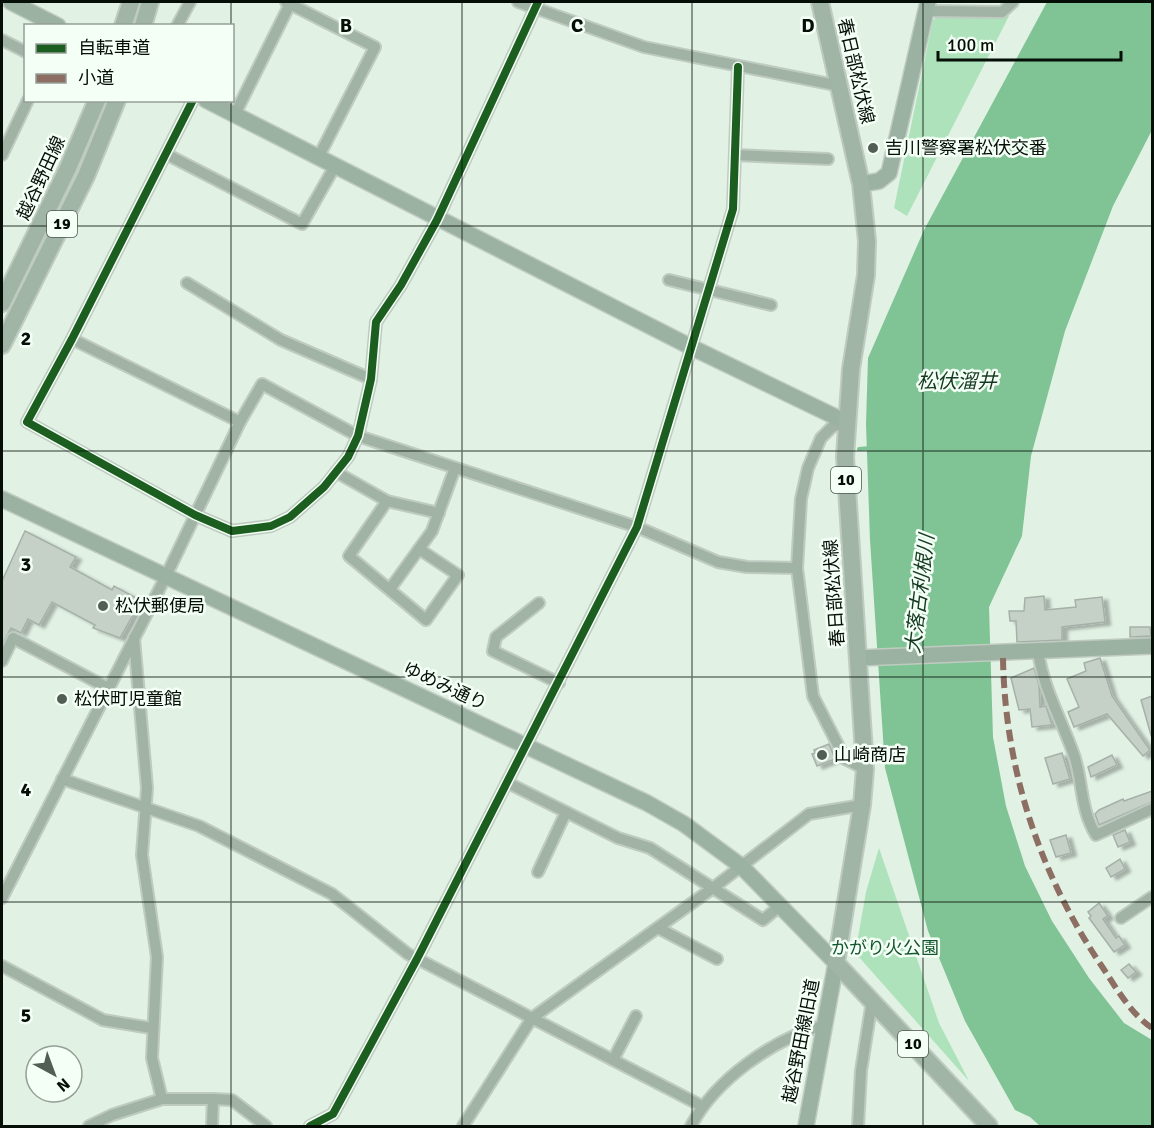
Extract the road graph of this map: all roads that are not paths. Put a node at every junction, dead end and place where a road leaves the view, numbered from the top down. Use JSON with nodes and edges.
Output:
{"nodes":[{"id":1,"x":11,"y":2,"type":"edge"},
{"id":2,"x":131,"y":2,"type":"edge"},
{"id":3,"x":150,"y":2,"type":"edge"},
{"id":4,"x":190,"y":2,"type":"edge"},
{"id":5,"x":289,"y":2,"type":"edge"},
{"id":6,"x":518,"y":2,"type":"edge"},
{"id":7,"x":820,"y":2,"type":"edge"},
{"id":8,"x":1013,"y":2,"type":"edge"},
{"id":9,"x":537,"y":5,"type":"edge"},
{"id":10,"x":927,"y":6,"type":"edge"},
{"id":11,"x":56,"y":24,"type":"edge"},
{"id":12,"x":124,"y":24,"type":"edge"},
{"id":13,"x":144,"y":24,"type":"edge"},
{"id":14,"x":178,"y":24,"type":"edge"},
{"id":15,"x":2,"y":40,"type":"edge"},
{"id":16,"x":24,"y":51,"type":"edge"},
{"id":17,"x":738,"y":67,"type":"junction"},
{"id":18,"x":840,"y":86,"type":"junction"},
{"id":19,"x":26,"y":102,"type":"edge"},
{"id":20,"x":96,"y":102,"type":"edge"},
{"id":21,"x":116,"y":102,"type":"edge"},
{"id":22,"x":192,"y":102,"type":"edge"},
{"id":23,"x":210,"y":102,"type":"edge"},
{"id":24,"x":234,"y":116,"type":"junction"},
{"id":25,"x":166,"y":154,"type":"junction"},
{"id":26,"x":2,"y":155,"type":"edge"},
{"id":27,"x":735,"y":155,"type":"junction"},
{"id":28,"x":318,"y":158,"type":"junction"},
{"id":29,"x":828,"y":159,"type":"dead end"},
{"id":30,"x":334,"y":166,"type":"junction"},
{"id":31,"x":861,"y":184,"type":"junction"},
{"id":32,"x":438,"y":219,"type":"junction"},
{"id":33,"x":669,"y":280,"type":"dead end"},
{"id":34,"x":187,"y":283,"type":"dead end"},
{"id":35,"x":709,"y":291,"type":"junction"},
{"id":36,"x":2,"y":303,"type":"edge"},
{"id":37,"x":771,"y":305,"type":"dead end"},
{"id":38,"x":72,"y":339,"type":"junction"},
{"id":39,"x":2,"y":345,"type":"edge"},
{"id":40,"x":693,"y":348,"type":"junction"},
{"id":41,"x":371,"y":379,"type":"junction"},
{"id":42,"x":240,"y":422,"type":"junction"},
{"id":43,"x":846,"y":422,"type":"junction"},
{"id":44,"x":358,"y":436,"type":"junction"},
{"id":45,"x":455,"y":468,"type":"junction"},
{"id":46,"x":336,"y":472,"type":"junction"},
{"id":47,"x":2,"y":499,"type":"edge"},
{"id":48,"x":387,"y":501,"type":"junction"},
{"id":49,"x":439,"y":513,"type":"junction"},
{"id":50,"x":195,"y":514,"type":"junction"},
{"id":51,"x":638,"y":527,"type":"junction"},
{"id":52,"x":419,"y":549,"type":"junction"},
{"id":53,"x":797,"y":568,"type":"junction"},
{"id":54,"x":166,"y":576,"type":"junction"},
{"id":55,"x":390,"y":589,"type":"junction"},
{"id":56,"x":539,"y":603,"type":"dead end"},
{"id":57,"x":134,"y":638,"type":"junction"},
{"id":58,"x":1152,"y":646,"type":"edge"},
{"id":59,"x":1038,"y":650,"type":"junction"},
{"id":60,"x":864,"y":658,"type":"junction"},
{"id":61,"x":2,"y":660,"type":"edge"},
{"id":62,"x":559,"y":683,"type":"junction"},
{"id":63,"x":108,"y":688,"type":"junction"},
{"id":64,"x":527,"y":747,"type":"junction"},
{"id":65,"x":865,"y":769,"type":"junction"},
{"id":66,"x":62,"y":779,"type":"junction"},
{"id":67,"x":508,"y":783,"type":"junction"},
{"id":68,"x":145,"y":806,"type":"junction"},
{"id":69,"x":862,"y":806,"type":"junction"},
{"id":70,"x":1152,"y":809,"type":"edge"},
{"id":71,"x":566,"y":812,"type":"junction"},
{"id":72,"x":741,"y":866,"type":"junction"},
{"id":73,"x":538,"y":872,"type":"dead end"},
{"id":74,"x":713,"y":888,"type":"junction"},
{"id":75,"x":1152,"y":897,"type":"edge"},
{"id":76,"x":2,"y":898,"type":"edge"},
{"id":77,"x":781,"y":905,"type":"junction"},
{"id":78,"x":1121,"y":918,"type":"dead end"},
{"id":79,"x":658,"y":928,"type":"junction"},
{"id":80,"x":417,"y":959,"type":"junction"},
{"id":81,"x":717,"y":959,"type":"dead end"},
{"id":82,"x":836,"y":963,"type":"junction"},
{"id":83,"x":2,"y":966,"type":"edge"},
{"id":84,"x":872,"y":1001,"type":"junction"},
{"id":85,"x":636,"y":1017,"type":"dead end"},
{"id":86,"x":532,"y":1018,"type":"junction"},
{"id":87,"x":824,"y":1025,"type":"junction"},
{"id":88,"x":151,"y":1028,"type":"junction"},
{"id":89,"x":613,"y":1060,"type":"junction"},
{"id":90,"x":162,"y":1099,"type":"junction"},
{"id":91,"x":213,"y":1099,"type":"junction"},
{"id":92,"x":702,"y":1106,"type":"junction"},
{"id":93,"x":88,"y":1126,"type":"edge"},
{"id":94,"x":212,"y":1126,"type":"edge"},
{"id":95,"x":266,"y":1126,"type":"edge"},
{"id":96,"x":310,"y":1126,"type":"edge"},
{"id":97,"x":463,"y":1126,"type":"edge"},
{"id":98,"x":691,"y":1126,"type":"edge"},
{"id":99,"x":806,"y":1126,"type":"edge"},
{"id":100,"x":858,"y":1126,"type":"edge"},
{"id":101,"x":989,"y":1126,"type":"edge"}],
"edges":[{"from":1,"to":11,"type":"street"},
{"from":2,"to":12,"type":"main road"},
{"from":3,"to":13,"type":"main road"},
{"from":4,"to":14,"type":"street"},
{"from":5,"to":24,"type":"street"},
{"from":5,"to":28,"type":"street"},
{"from":6,"to":9,"type":"street"},
{"from":7,"to":18,"type":"main road","name":"春日部松伏線","number":"10"},
{"from":8,"to":10,"type":"street"},
{"from":9,"to":17,"type":"street"},
{"from":9,"to":32,"type":"street"},
{"from":10,"to":31,"type":"street"},
{"from":15,"to":16,"type":"street"},
{"from":17,"to":18,"type":"street"},
{"from":17,"to":27,"type":"street"},
{"from":18,"to":31,"type":"main road","name":"春日部松伏線","number":"10"},
{"from":19,"to":26,"type":"street"},
{"from":20,"to":36,"type":"main road","name":"越谷野田線","number":"19"},
{"from":21,"to":39,"type":"main road","number":"19"},
{"from":22,"to":25,"type":"street"},
{"from":23,"to":24,"type":"street"},
{"from":24,"to":28,"type":"street"},
{"from":25,"to":30,"type":"street"},
{"from":25,"to":38,"type":"street"},
{"from":27,"to":29,"type":"street"},
{"from":27,"to":35,"type":"street"},
{"from":28,"to":30,"type":"street"},
{"from":30,"to":32,"type":"street"},
{"from":31,"to":43,"type":"main road","name":"春日部松伏線","number":"10"},
{"from":32,"to":40,"type":"street"},
{"from":32,"to":41,"type":"street"},
{"from":33,"to":35,"type":"street"},
{"from":34,"to":41,"type":"street"},
{"from":35,"to":37,"type":"street"},
{"from":35,"to":40,"type":"street"},
{"from":38,"to":42,"type":"street"},
{"from":38,"to":50,"type":"street"},
{"from":40,"to":43,"type":"street"},
{"from":40,"to":51,"type":"street"},
{"from":41,"to":44,"type":"street"},
{"from":42,"to":44,"type":"street"},
{"from":42,"to":50,"type":"street"},
{"from":43,"to":53,"type":"street"},
{"from":43,"to":60,"type":"main road","name":"春日部松伏線","number":"10"},
{"from":44,"to":45,"type":"street"},
{"from":44,"to":46,"type":"street"},
{"from":45,"to":49,"type":"street"},
{"from":45,"to":51,"type":"street"},
{"from":46,"to":48,"type":"street"},
{"from":46,"to":50,"type":"street"},
{"from":47,"to":54,"type":"street","name":"ゆめみ通り"},
{"from":48,"to":49,"type":"street"},
{"from":48,"to":55,"type":"street"},
{"from":49,"to":52,"type":"street"},
{"from":50,"to":54,"type":"street"},
{"from":51,"to":53,"type":"street"},
{"from":51,"to":62,"type":"street"},
{"from":52,"to":55,"type":"street"},
{"from":52,"to":55,"type":"street"},
{"from":53,"to":65,"type":"street"},
{"from":54,"to":57,"type":"street"},
{"from":54,"to":64,"type":"street","name":"ゆめみ通り"},
{"from":56,"to":62,"type":"street"},
{"from":57,"to":63,"type":"street"},
{"from":57,"to":68,"type":"street"},
{"from":58,"to":59,"type":"street"},
{"from":59,"to":60,"type":"street"},
{"from":59,"to":70,"type":"street"},
{"from":60,"to":65,"type":"main road","name":"春日部松伏線","number":"10"},
{"from":61,"to":63,"type":"street"},
{"from":62,"to":64,"type":"street"},
{"from":63,"to":66,"type":"street"},
{"from":64,"to":67,"type":"street"},
{"from":64,"to":72,"type":"street","name":"ゆめみ通り"},
{"from":65,"to":69,"type":"main road","name":"春日部松伏線","number":"10"},
{"from":66,"to":68,"type":"street"},
{"from":66,"to":76,"type":"street"},
{"from":67,"to":71,"type":"street"},
{"from":67,"to":80,"type":"street"},
{"from":68,"to":80,"type":"street"},
{"from":68,"to":88,"type":"street"},
{"from":69,"to":72,"type":"street"},
{"from":69,"to":82,"type":"main road","name":"春日部松伏線","number":"10"},
{"from":71,"to":73,"type":"street"},
{"from":71,"to":74,"type":"street"},
{"from":72,"to":74,"type":"street"},
{"from":72,"to":77,"type":"street","name":"ゆめみ通り"},
{"from":74,"to":77,"type":"street"},
{"from":74,"to":79,"type":"street"},
{"from":75,"to":78,"type":"street"},
{"from":77,"to":82,"type":"street","name":"ゆめみ通り"},
{"from":79,"to":81,"type":"street"},
{"from":79,"to":86,"type":"street"},
{"from":80,"to":86,"type":"street"},
{"from":80,"to":96,"type":"street"},
{"from":82,"to":84,"type":"main road","number":"10"},
{"from":82,"to":87,"type":"street","name":"越谷野田線旧道"},
{"from":83,"to":88,"type":"street"},
{"from":84,"to":100,"type":"street"},
{"from":84,"to":101,"type":"main road","number":"10"},
{"from":85,"to":89,"type":"street"},
{"from":86,"to":89,"type":"street"},
{"from":86,"to":97,"type":"street"},
{"from":87,"to":92,"type":"street"},
{"from":87,"to":99,"type":"street","name":"越谷野田線旧道"},
{"from":88,"to":90,"type":"street"},
{"from":89,"to":92,"type":"street"},
{"from":90,"to":91,"type":"street"},
{"from":90,"to":93,"type":"street"},
{"from":91,"to":94,"type":"street"},
{"from":91,"to":95,"type":"street"},
{"from":92,"to":98,"type":"street"}]}
